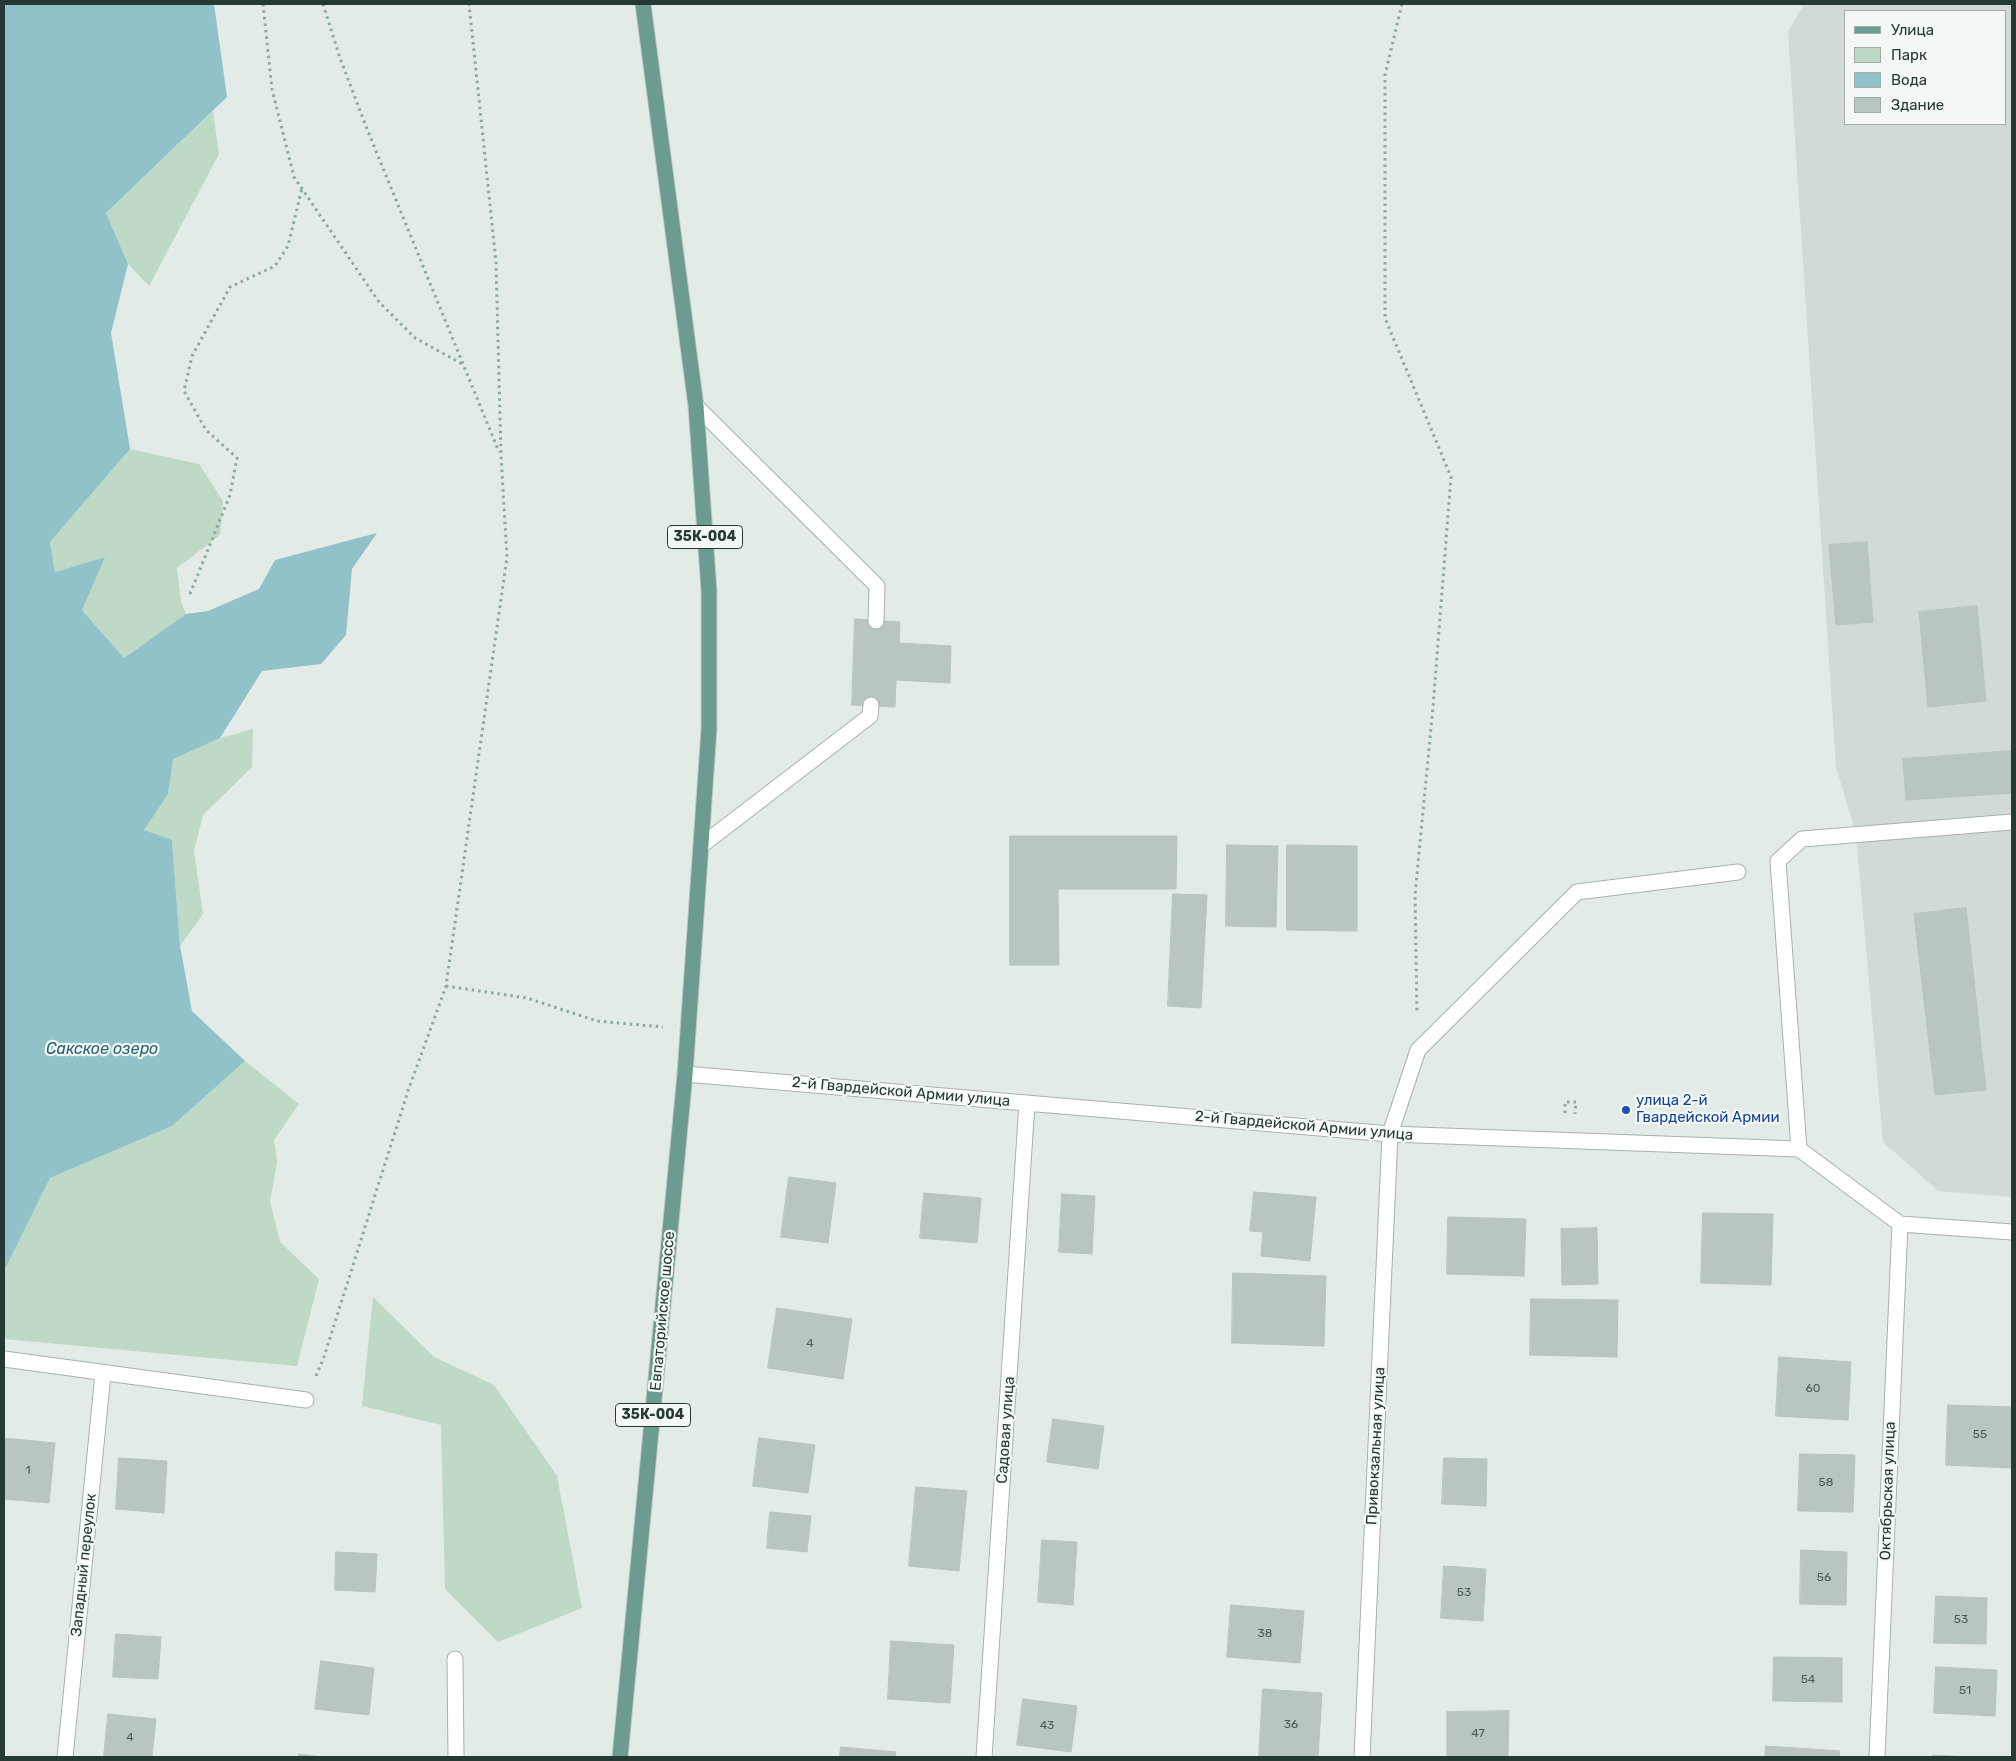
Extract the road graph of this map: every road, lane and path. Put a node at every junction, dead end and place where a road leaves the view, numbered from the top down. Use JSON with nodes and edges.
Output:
{"nodes":[{"id":1,"x":263,"y":4,"type":"edge"},
{"id":2,"x":323,"y":4,"type":"edge"},
{"id":3,"x":469,"y":4,"type":"edge"},
{"id":4,"x":643,"y":4,"type":"edge"},
{"id":5,"x":1402,"y":4,"type":"edge"},
{"id":6,"x":302,"y":188,"type":"junction"},
{"id":7,"x":464,"y":365,"type":"junction"},
{"id":8,"x":696,"y":406,"type":"junction"},
{"id":9,"x":501,"y":456,"type":"junction"},
{"id":10,"x":190,"y":594,"type":"dead end"},
{"id":11,"x":876,"y":621,"type":"dead end"},
{"id":12,"x":871,"y":705,"type":"dead end"},
{"id":13,"x":2012,"y":822,"type":"edge"},
{"id":14,"x":702,"y":845,"type":"junction"},
{"id":15,"x":1738,"y":872,"type":"dead end"},
{"id":16,"x":446,"y":986,"type":"junction"},
{"id":17,"x":687,"y":1030,"type":"junction"},
{"id":18,"x":1418,"y":1050,"type":"junction"},
{"id":19,"x":685,"y":1074,"type":"junction"},
{"id":20,"x":1027,"y":1102,"type":"junction"},
{"id":21,"x":1565,"y":1114,"type":"dead end"},
{"id":22,"x":1575,"y":1114,"type":"dead end"},
{"id":23,"x":1390,"y":1134,"type":"junction"},
{"id":24,"x":1799,"y":1149,"type":"junction"},
{"id":25,"x":1900,"y":1224,"type":"junction"},
{"id":26,"x":2012,"y":1232,"type":"edge"},
{"id":27,"x":4,"y":1359,"type":"edge"},
{"id":28,"x":102,"y":1374,"type":"junction"},
{"id":29,"x":306,"y":1400,"type":"joint"},
{"id":30,"x":455,"y":1659,"type":"dead end"},
{"id":31,"x":65,"y":1757,"type":"edge"},
{"id":32,"x":456,"y":1757,"type":"edge"},
{"id":33,"x":620,"y":1757,"type":"edge"},
{"id":34,"x":984,"y":1757,"type":"edge"},
{"id":35,"x":1362,"y":1757,"type":"edge"},
{"id":36,"x":1877,"y":1757,"type":"edge"}],
"edges":[{"from":1,"to":6,"type":"path"},
{"from":2,"to":7,"type":"path"},
{"from":3,"to":9,"type":"path"},
{"from":4,"to":8,"type":"main road","number":"35К-004"},
{"from":5,"to":18,"type":"path"},
{"from":6,"to":7,"type":"path"},
{"from":6,"to":10,"type":"path"},
{"from":7,"to":9,"type":"path"},
{"from":8,"to":11,"type":"street"},
{"from":8,"to":14,"type":"main road","number":"35К-004"},
{"from":9,"to":16,"type":"path"},
{"from":12,"to":14,"type":"street"},
{"from":13,"to":24,"type":"street"},
{"from":14,"to":17,"type":"main road","number":"35К-004"},
{"from":15,"to":18,"type":"street"},
{"from":16,"to":17,"type":"path"},
{"from":16,"to":29,"type":"path"},
{"from":17,"to":19,"type":"main road","number":"35К-004"},
{"from":18,"to":23,"type":"street","name":"Привокзальная улица"},
{"from":19,"to":20,"type":"street","name":"2-й Гвардейской Армии улица"},
{"from":19,"to":33,"type":"main road","name":"Евпаторийское шоссе","number":"35К-004"},
{"from":20,"to":23,"type":"street","name":"2-й Гвардейской Армии улица"},
{"from":20,"to":34,"type":"street","name":"Садовая улица"},
{"from":21,"to":22,"type":"path"},
{"from":23,"to":24,"type":"street","name":"2-й Гвардейской Армии улица"},
{"from":23,"to":35,"type":"street","name":"Привокзальная улица"},
{"from":24,"to":25,"type":"street"},
{"from":25,"to":26,"type":"street"},
{"from":25,"to":36,"type":"street","name":"Октябрьская улица"},
{"from":27,"to":28,"type":"street"},
{"from":28,"to":29,"type":"street"},
{"from":28,"to":31,"type":"street","name":"Западный переулок"},
{"from":30,"to":32,"type":"street"}]}
